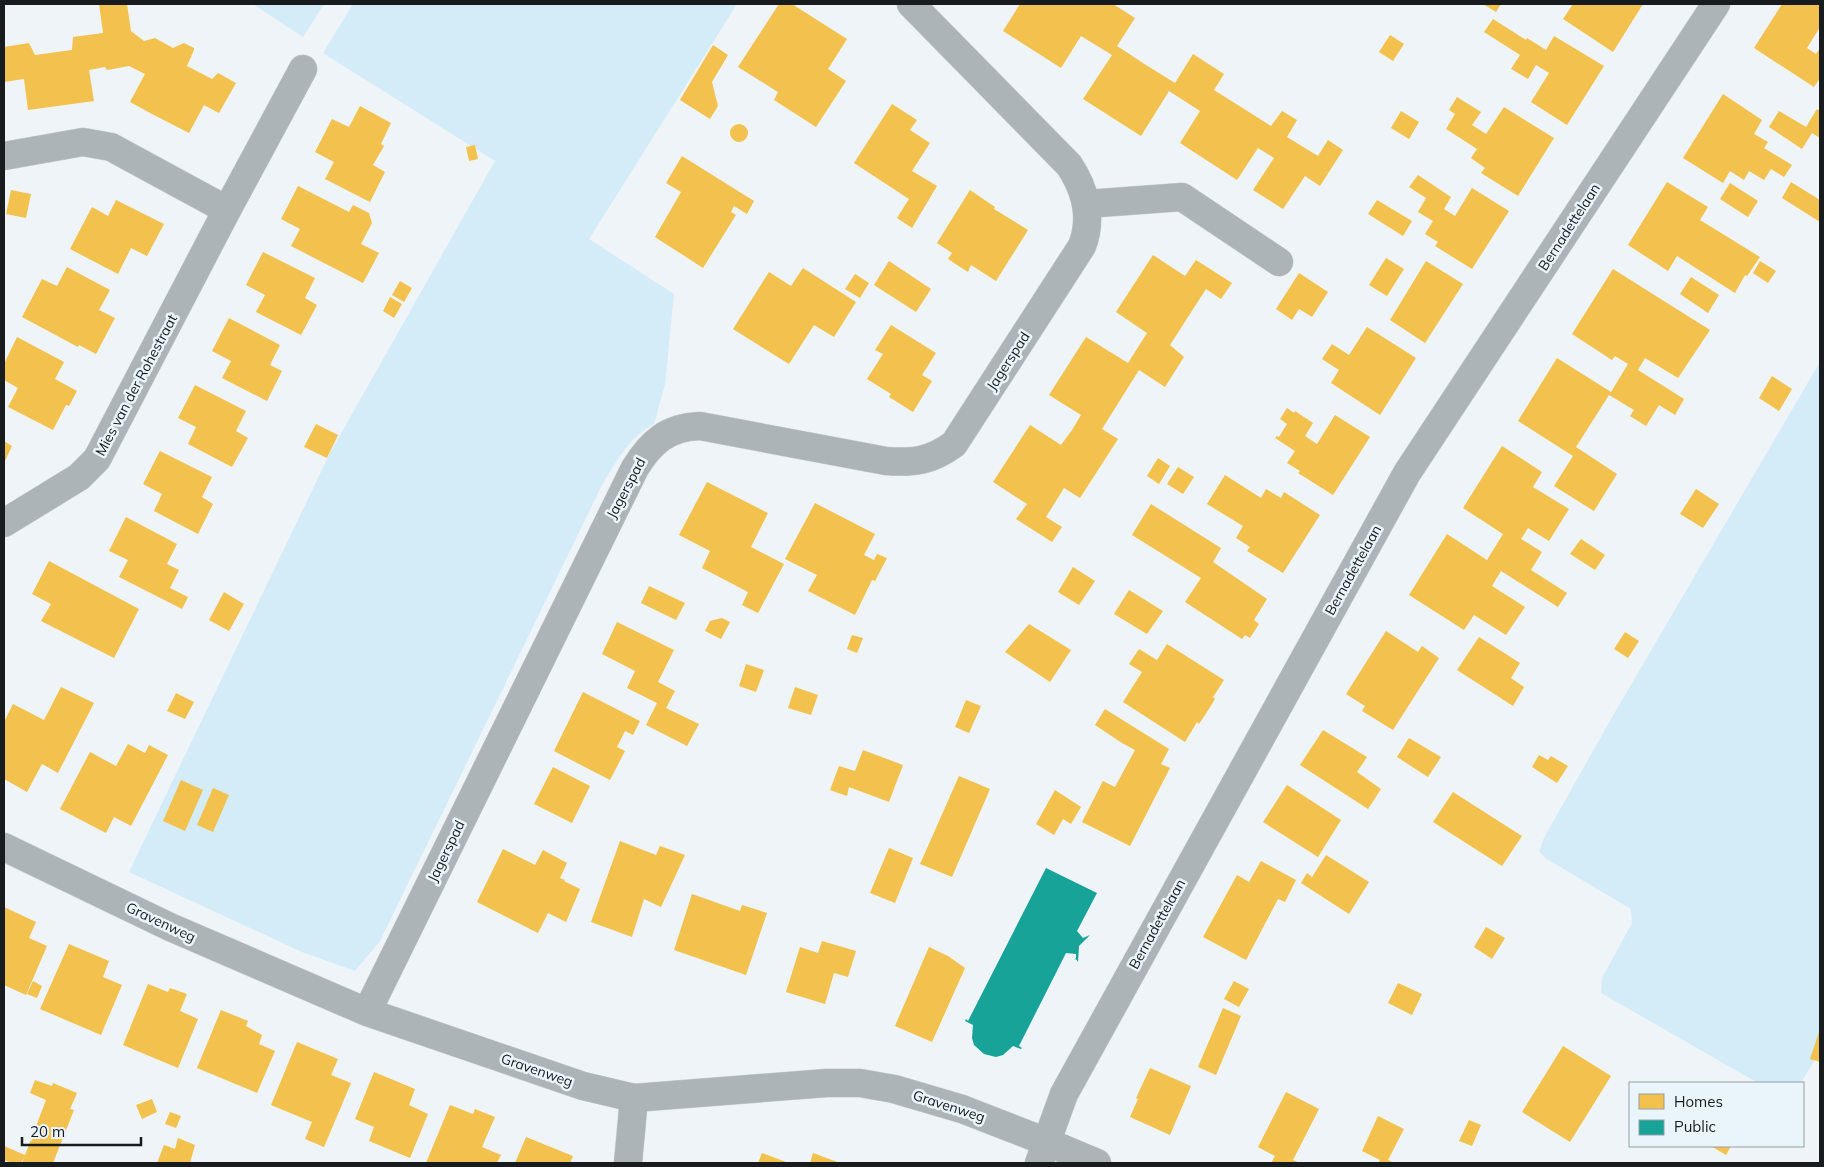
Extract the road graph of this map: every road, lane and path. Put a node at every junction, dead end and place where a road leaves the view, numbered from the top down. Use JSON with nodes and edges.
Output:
{"nodes":[{"id":1,"x":911,"y":4,"type":"edge"},
{"id":2,"x":1716,"y":4,"type":"edge"},
{"id":3,"x":303,"y":69,"type":"dead end"},
{"id":4,"x":4,"y":156,"type":"edge"},
{"id":5,"x":1086,"y":204,"type":"junction"},
{"id":6,"x":227,"y":210,"type":"junction"},
{"id":7,"x":1279,"y":262,"type":"dead end"},
{"id":8,"x":4,"y":524,"type":"edge"},
{"id":9,"x":4,"y":848,"type":"edge"},
{"id":10,"x":367,"y":1012,"type":"junction"},
{"id":11,"x":634,"y":1098,"type":"junction"},
{"id":12,"x":1043,"y":1153,"type":"edge"},
{"id":13,"x":628,"y":1163,"type":"edge"},
{"id":14,"x":1097,"y":1163,"type":"edge"}],
"edges":[{"from":1,"to":5,"type":"street","name":"Jagerspad"},
{"from":2,"to":12,"type":"street","name":"Bernadettelaan"},
{"from":3,"to":6,"type":"street","name":"Mies van der Rohestraat"},
{"from":4,"to":6,"type":"street"},
{"from":5,"to":7,"type":"street"},
{"from":5,"to":10,"type":"street","name":"Jagerspad"},
{"from":6,"to":8,"type":"street","name":"Mies van der Rohestraat"},
{"from":9,"to":10,"type":"street","name":"Gravenweg"},
{"from":10,"to":11,"type":"street","name":"Gravenweg"},
{"from":11,"to":12,"type":"street","name":"Gravenweg"},
{"from":11,"to":13,"type":"street"},
{"from":12,"to":14,"type":"street","name":"Gravenweg"}]}
